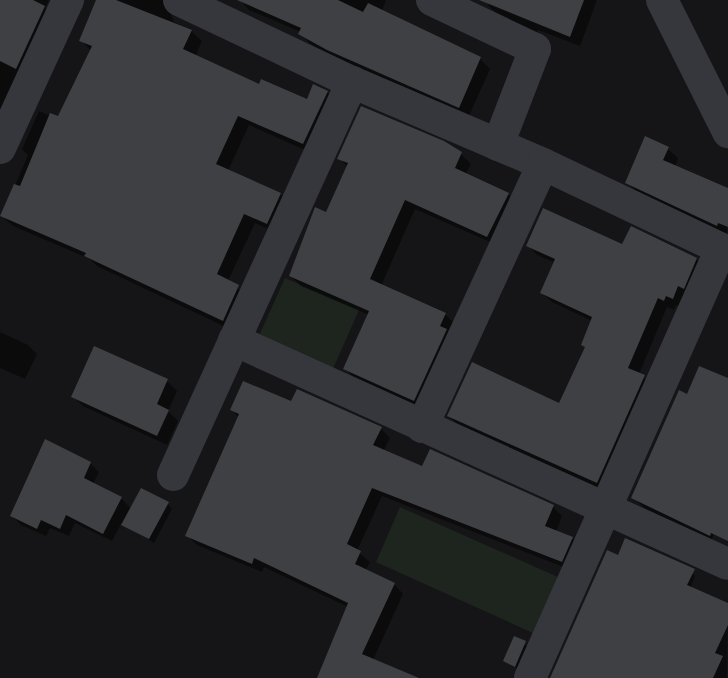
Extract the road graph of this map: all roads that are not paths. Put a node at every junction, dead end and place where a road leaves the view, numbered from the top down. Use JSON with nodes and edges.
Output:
{"nodes":[{"id":1,"x":68,"y":0,"type":"edge"},
{"id":2,"x":179,"y":0,"type":"edge"},
{"id":3,"x":432,"y":0,"type":"edge"},
{"id":4,"x":662,"y":0,"type":"edge"},
{"id":5,"x":352,"y":82,"type":"junction"},
{"id":6,"x":728,"y":132,"type":"edge"},
{"id":7,"x":498,"y":145,"type":"junction"},
{"id":8,"x":0,"y":148,"type":"edge"},
{"id":9,"x":542,"y":164,"type":"junction"},
{"id":10,"x":724,"y":251,"type":"edge"},
{"id":11,"x":234,"y":340,"type":"junction"},
{"id":12,"x":422,"y":427,"type":"junction"},
{"id":13,"x":173,"y":475,"type":"dead end"},
{"id":14,"x":605,"y":508,"type":"junction"},
{"id":15,"x":728,"y":565,"type":"edge"},
{"id":16,"x":530,"y":678,"type":"edge"}],
"edges":[{"from":1,"to":8,"type":"street"},
{"from":2,"to":5,"type":"street"},
{"from":3,"to":7,"type":"street"},
{"from":4,"to":6,"type":"street"},
{"from":5,"to":7,"type":"street"},
{"from":5,"to":11,"type":"street"},
{"from":7,"to":9,"type":"street"},
{"from":9,"to":10,"type":"street"},
{"from":9,"to":12,"type":"street"},
{"from":10,"to":14,"type":"street"},
{"from":11,"to":12,"type":"street"},
{"from":11,"to":13,"type":"street"},
{"from":12,"to":14,"type":"street"},
{"from":14,"to":15,"type":"street"},
{"from":14,"to":16,"type":"street"}]}
